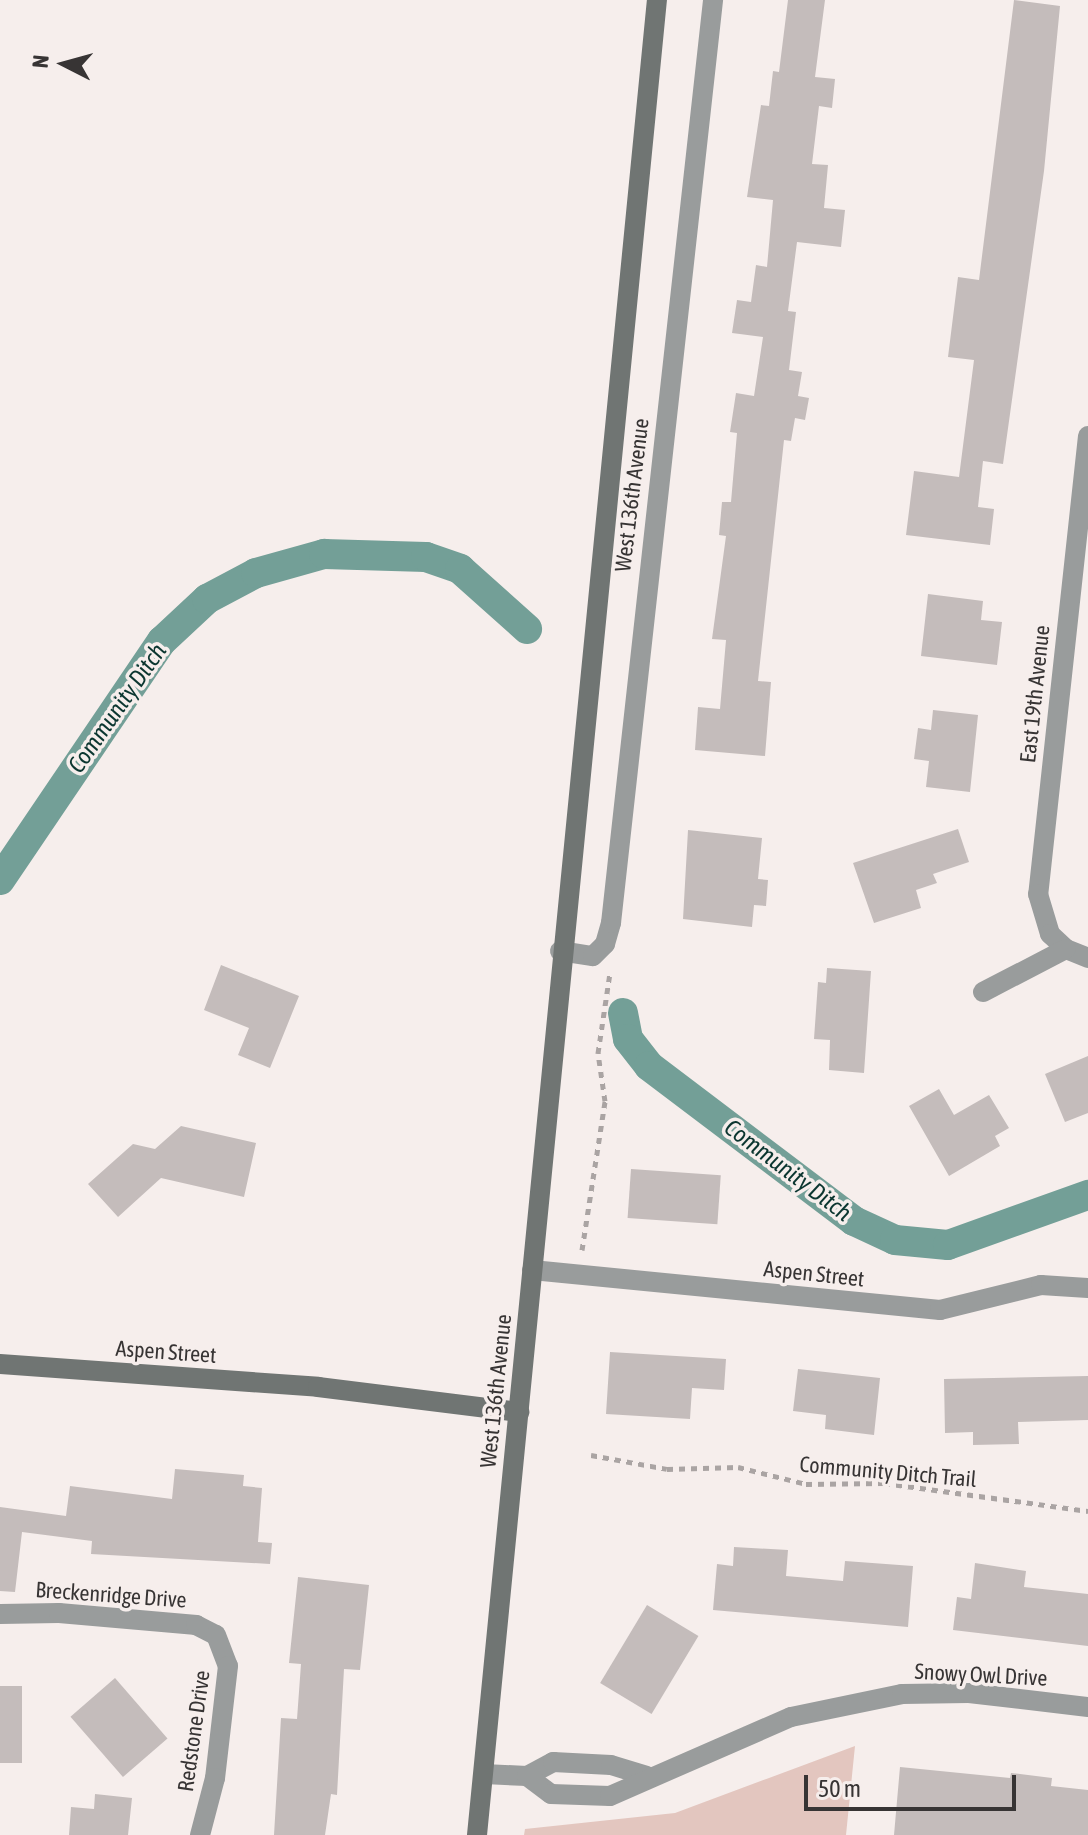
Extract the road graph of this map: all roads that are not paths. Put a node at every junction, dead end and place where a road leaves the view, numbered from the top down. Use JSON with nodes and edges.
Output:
{"nodes":[{"id":1,"x":657,"y":0,"type":"edge"},
{"id":2,"x":713,"y":0,"type":"edge"},
{"id":3,"x":1088,"y":436,"type":"edge"},
{"id":4,"x":1066,"y":949,"type":"junction"},
{"id":5,"x":560,"y":951,"type":"junction"},
{"id":6,"x":1088,"y":958,"type":"edge"},
{"id":7,"x":983,"y":992,"type":"dead end"},
{"id":8,"x":532,"y":1270,"type":"junction"},
{"id":9,"x":1088,"y":1288,"type":"edge"},
{"id":10,"x":0,"y":1364,"type":"edge"},
{"id":11,"x":519,"y":1412,"type":"junction"},
{"id":12,"x":0,"y":1614,"type":"edge"},
{"id":13,"x":216,"y":1635,"type":"joint"},
{"id":14,"x":1088,"y":1707,"type":"edge"},
{"id":15,"x":484,"y":1774,"type":"junction"},
{"id":16,"x":527,"y":1776,"type":"junction"},
{"id":17,"x":646,"y":1776,"type":"junction"},
{"id":18,"x":200,"y":1835,"type":"edge"},
{"id":19,"x":477,"y":1835,"type":"edge"}],
"edges":[{"from":1,"to":5,"type":"main road","name":"West 136th Avenue"},
{"from":2,"to":5,"type":"street","name":"West 136th Avenue"},
{"from":3,"to":4,"type":"street","name":"East 19th Avenue"},
{"from":4,"to":6,"type":"street"},
{"from":4,"to":7,"type":"street"},
{"from":5,"to":8,"type":"main road","name":"West 136th Avenue"},
{"from":8,"to":9,"type":"street","name":"Aspen Street"},
{"from":8,"to":11,"type":"main road","name":"West 136th Avenue"},
{"from":10,"to":11,"type":"main road","name":"Aspen Street"},
{"from":11,"to":15,"type":"main road","name":"West 136th Avenue"},
{"from":12,"to":13,"type":"street","name":"Breckenridge Drive"},
{"from":13,"to":18,"type":"street","name":"Redstone Drive"},
{"from":14,"to":17,"type":"street","name":"Snowy Owl Drive"},
{"from":15,"to":16,"type":"street","name":"Snowy Owl Drive"},
{"from":15,"to":19,"type":"main road","name":"West 136th Avenue"},
{"from":16,"to":17,"type":"street","name":"Snowy Owl Drive"},
{"from":16,"to":17,"type":"street","name":"Snowy Owl Drive"}]}
